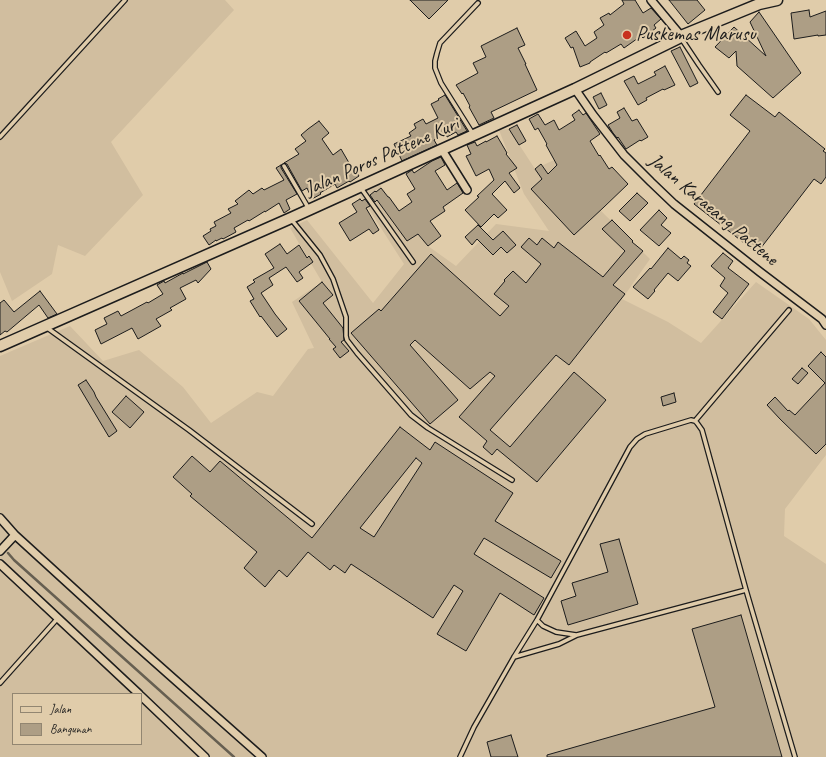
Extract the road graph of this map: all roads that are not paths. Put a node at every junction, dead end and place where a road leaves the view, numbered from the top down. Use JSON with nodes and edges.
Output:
{"nodes":[{"id":1,"x":125,"y":0,"type":"edge"},
{"id":2,"x":650,"y":0,"type":"edge"},
{"id":3,"x":777,"y":0,"type":"edge"},
{"id":4,"x":478,"y":3,"type":"dead end"},
{"id":5,"x":681,"y":36,"type":"junction"},
{"id":6,"x":575,"y":89,"type":"junction"},
{"id":7,"x":718,"y":92,"type":"dead end"},
{"id":8,"x":474,"y":135,"type":"junction"},
{"id":9,"x":0,"y":137,"type":"edge"},
{"id":10,"x":442,"y":150,"type":"junction"},
{"id":11,"x":284,"y":166,"type":"dead end"},
{"id":12,"x":360,"y":187,"type":"junction"},
{"id":13,"x":467,"y":190,"type":"dead end"},
{"id":14,"x":310,"y":210,"type":"junction"},
{"id":15,"x":291,"y":218,"type":"junction"},
{"id":16,"x":413,"y":262,"type":"dead end"},
{"id":17,"x":789,"y":310,"type":"dead end"},
{"id":18,"x":826,"y":325,"type":"edge"},
{"id":19,"x":45,"y":327,"type":"junction"},
{"id":20,"x":0,"y":346,"type":"edge"},
{"id":21,"x":695,"y":421,"type":"junction"},
{"id":22,"x":512,"y":480,"type":"dead end"},
{"id":23,"x":0,"y":518,"type":"edge"},
{"id":24,"x":312,"y":524,"type":"dead end"},
{"id":25,"x":15,"y":535,"type":"junction"},
{"id":26,"x":0,"y":551,"type":"edge"},
{"id":27,"x":0,"y":564,"type":"edge"},
{"id":28,"x":746,"y":590,"type":"junction"},
{"id":29,"x":58,"y":618,"type":"junction"},
{"id":30,"x":537,"y":620,"type":"junction"},
{"id":31,"x":577,"y":635,"type":"junction"},
{"id":32,"x":514,"y":657,"type":"junction"},
{"id":33,"x":0,"y":683,"type":"edge"},
{"id":34,"x":137,"y":693,"type":"edge"},
{"id":35,"x":142,"y":697,"type":"edge"},
{"id":36,"x":205,"y":757,"type":"edge"},
{"id":37,"x":262,"y":757,"type":"edge"},
{"id":38,"x":460,"y":757,"type":"edge"},
{"id":39,"x":796,"y":757,"type":"edge"}],
"edges":[{"from":1,"to":9,"type":"lane"},
{"from":2,"to":5,"type":"street"},
{"from":3,"to":5,"type":"street","name":"Jalan Poros Pattene Kuri"},
{"from":4,"to":8,"type":"lane"},
{"from":5,"to":6,"type":"street","name":"Jalan Poros Pattene Kuri"},
{"from":5,"to":7,"type":"lane"},
{"from":6,"to":8,"type":"street","name":"Jalan Poros Pattene Kuri"},
{"from":6,"to":18,"type":"street","name":"Jalan Karaeang Pattene"},
{"from":8,"to":10,"type":"street","name":"Jalan Poros Pattene Kuri"},
{"from":10,"to":12,"type":"street","name":"Jalan Poros Pattene Kuri"},
{"from":10,"to":13,"type":"street"},
{"from":11,"to":14,"type":"lane"},
{"from":12,"to":14,"type":"street","name":"Jalan Poros Pattene Kuri"},
{"from":12,"to":16,"type":"lane"},
{"from":14,"to":15,"type":"street","name":"Jalan Poros Pattene Kuri"},
{"from":15,"to":19,"type":"street","name":"Jalan Poros Pattene Kuri"},
{"from":15,"to":22,"type":"lane"},
{"from":17,"to":21,"type":"lane"},
{"from":19,"to":20,"type":"street","name":"Jalan Poros Pattene Kuri"},
{"from":19,"to":24,"type":"lane"},
{"from":21,"to":28,"type":"lane"},
{"from":21,"to":30,"type":"lane"},
{"from":23,"to":25,"type":"street"},
{"from":25,"to":26,"type":"street"},
{"from":25,"to":37,"type":"street"},
{"from":27,"to":29,"type":"street"},
{"from":28,"to":31,"type":"lane"},
{"from":28,"to":39,"type":"lane"},
{"from":29,"to":33,"type":"lane"},
{"from":29,"to":34,"type":"street"},
{"from":30,"to":31,"type":"lane"},
{"from":30,"to":32,"type":"lane"},
{"from":31,"to":32,"type":"lane"},
{"from":32,"to":38,"type":"lane"},
{"from":35,"to":36,"type":"street"}]}
